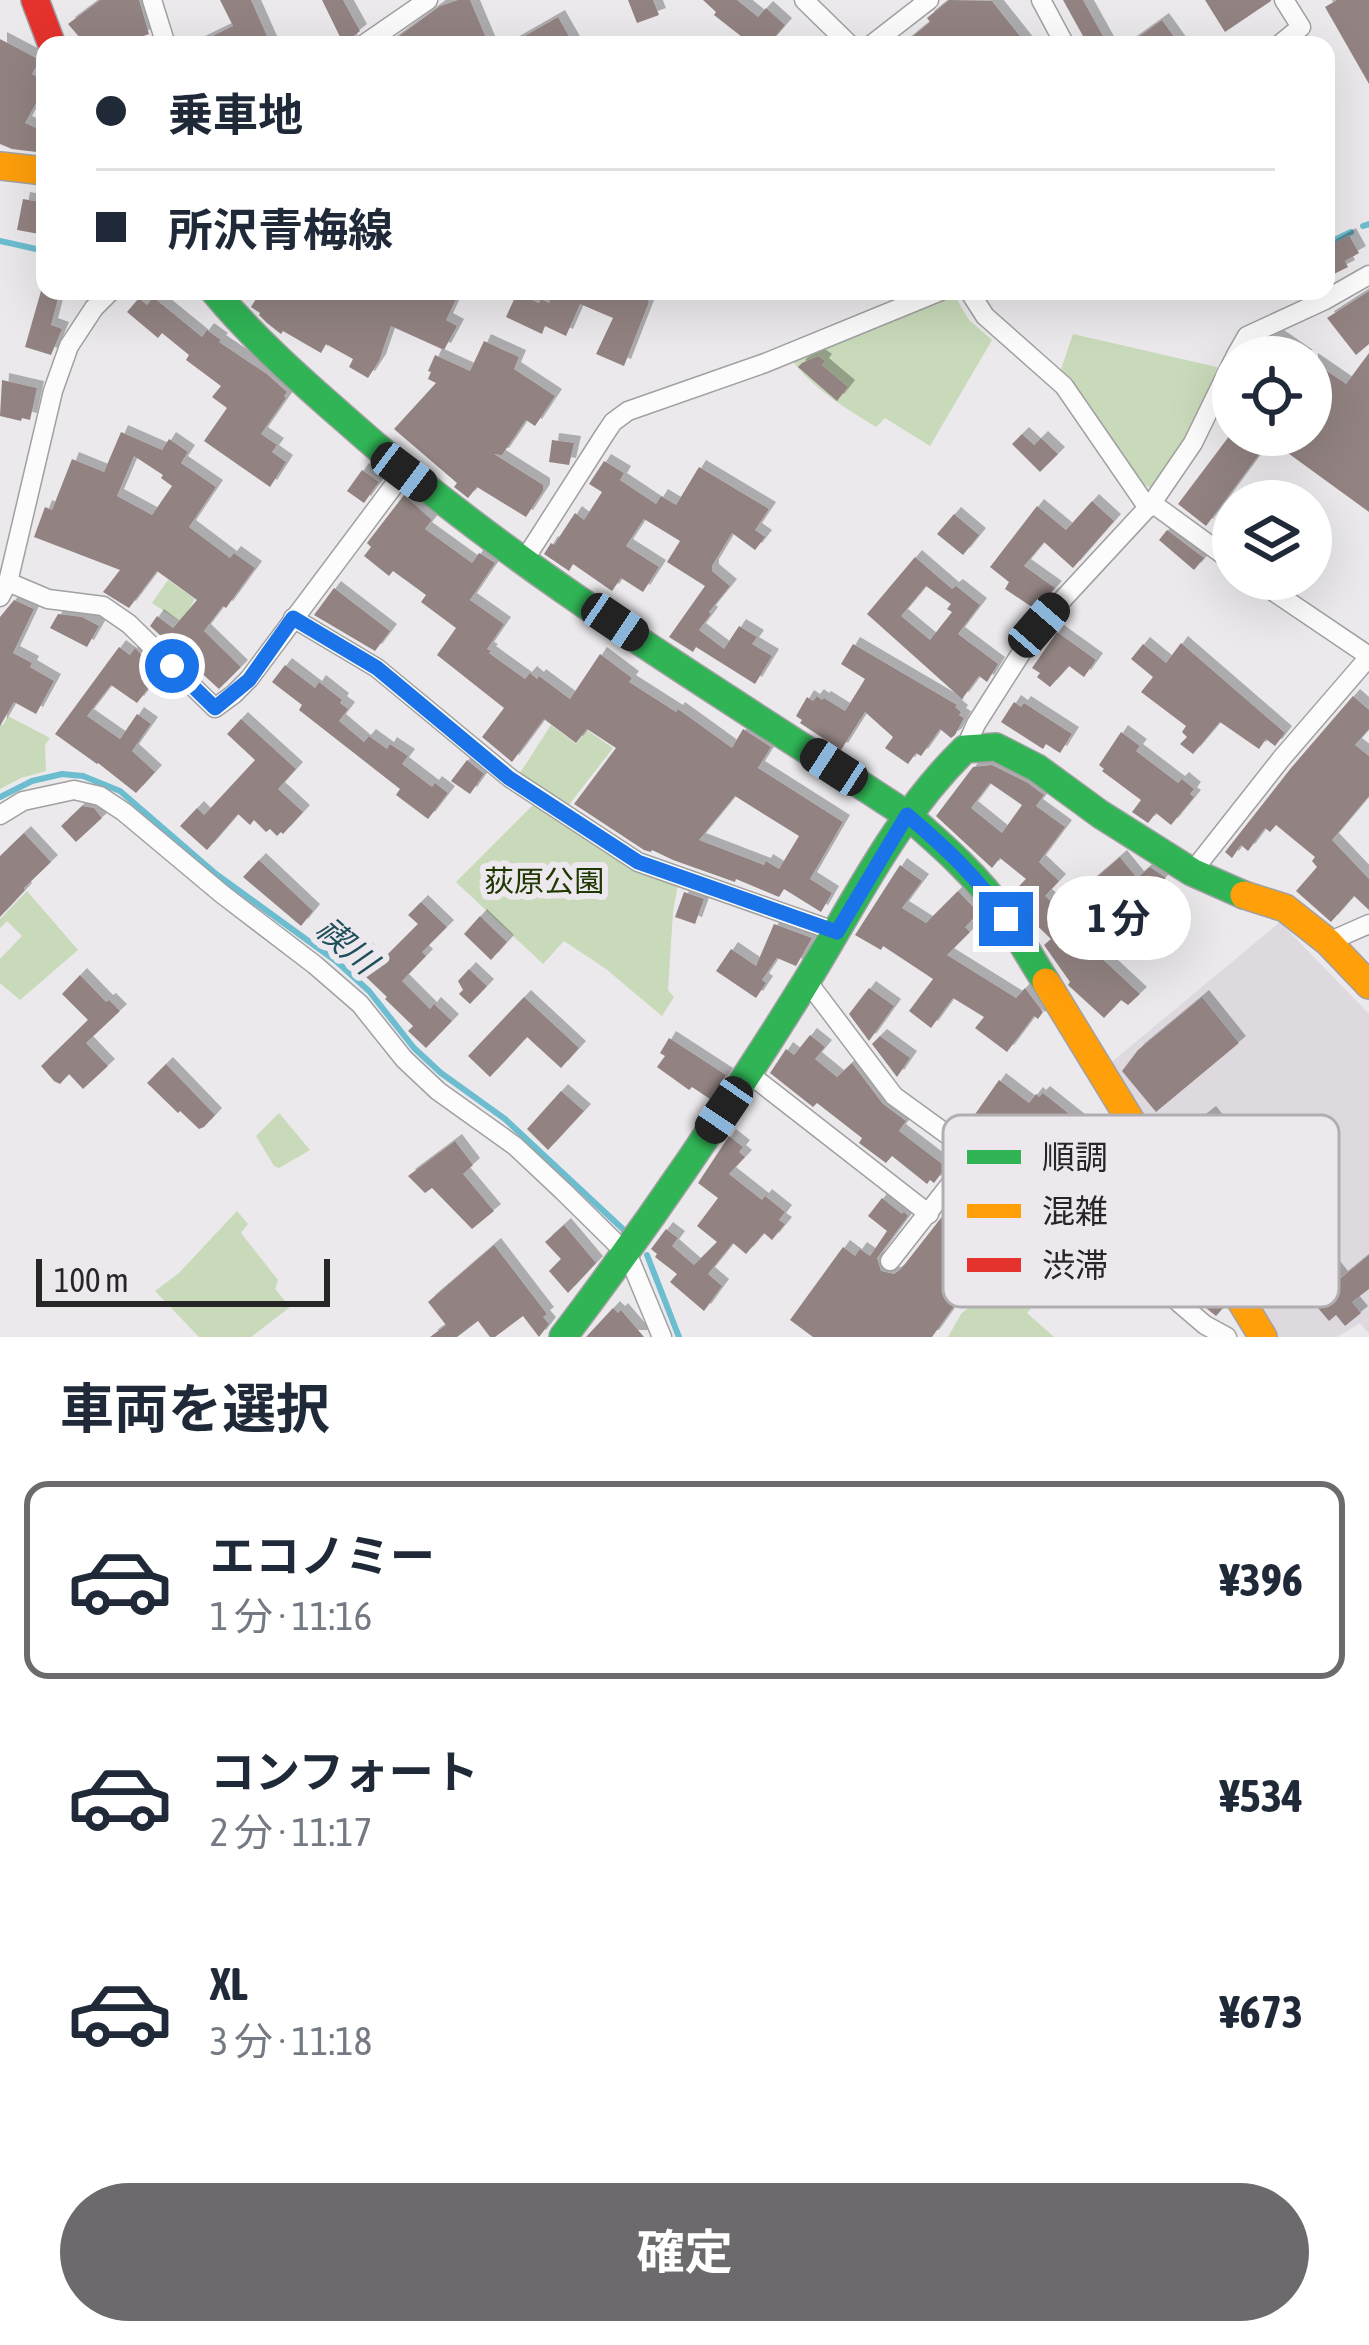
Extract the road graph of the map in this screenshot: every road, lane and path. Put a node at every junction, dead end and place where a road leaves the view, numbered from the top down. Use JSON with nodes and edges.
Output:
{"nodes":[{"id":1,"x":35,"y":0,"type":"edge"},
{"id":2,"x":152,"y":0,"type":"edge"},
{"id":3,"x":428,"y":0,"type":"edge"},
{"id":4,"x":804,"y":0,"type":"edge"},
{"id":5,"x":929,"y":0,"type":"edge"},
{"id":6,"x":1041,"y":0,"type":"edge"},
{"id":7,"x":1284,"y":0,"type":"edge"},
{"id":8,"x":49,"y":36,"type":"edge"},
{"id":9,"x":163,"y":36,"type":"edge"},
{"id":10,"x":376,"y":36,"type":"edge"},
{"id":11,"x":841,"y":36,"type":"edge"},
{"id":12,"x":883,"y":36,"type":"edge"},
{"id":13,"x":1060,"y":36,"type":"edge"},
{"id":14,"x":1290,"y":36,"type":"edge"},
{"id":15,"x":0,"y":166,"type":"edge"},
{"id":16,"x":36,"y":170,"type":"edge"},
{"id":17,"x":1369,"y":275,"type":"edge"},
{"id":18,"x":1335,"y":296,"type":"edge"},
{"id":19,"x":102,"y":300,"type":"edge"},
{"id":20,"x":221,"y":300,"type":"edge"},
{"id":21,"x":918,"y":300,"type":"edge"},
{"id":22,"x":975,"y":300,"type":"edge"},
{"id":23,"x":1326,"y":300,"type":"edge"},
{"id":24,"x":1247,"y":336,"type":"edge"},
{"id":25,"x":1212,"y":403,"type":"edge"},
{"id":26,"x":404,"y":472,"type":"junction"},
{"id":27,"x":1150,"y":505,"type":"junction"},
{"id":28,"x":1212,"y":548,"type":"edge"},
{"id":29,"x":523,"y":562,"type":"junction"},
{"id":30,"x":4,"y":590,"type":"edge"},
{"id":31,"x":1286,"y":600,"type":"edge"},
{"id":32,"x":293,"y":618,"type":"junction"},
{"id":33,"x":1369,"y":657,"type":"edge"},
{"id":34,"x":965,"y":749,"type":"junction"},
{"id":35,"x":0,"y":815,"type":"edge"},
{"id":36,"x":907,"y":815,"type":"junction"},
{"id":37,"x":1192,"y":872,"type":"junction"},
{"id":38,"x":1369,"y":924,"type":"edge"},
{"id":39,"x":837,"y":932,"type":"junction"},
{"id":40,"x":1328,"y":942,"type":"junction"},
{"id":41,"x":807,"y":981,"type":"junction"},
{"id":42,"x":1369,"y":985,"type":"edge"},
{"id":43,"x":748,"y":1073,"type":"junction"},
{"id":44,"x":1127,"y":1115,"type":"edge"},
{"id":45,"x":943,"y":1131,"type":"edge"},
{"id":46,"x":943,"y":1195,"type":"edge"},
{"id":47,"x":929,"y":1214,"type":"junction"},
{"id":48,"x":628,"y":1255,"type":"junction"},
{"id":49,"x":890,"y":1261,"type":"dead end"},
{"id":50,"x":1184,"y":1307,"type":"edge"},
{"id":51,"x":1245,"y":1307,"type":"edge"},
{"id":52,"x":562,"y":1337,"type":"edge"},
{"id":53,"x":662,"y":1337,"type":"edge"},
{"id":54,"x":1227,"y":1337,"type":"edge"},
{"id":55,"x":1263,"y":1337,"type":"edge"}],
"edges":[{"from":1,"to":8,"type":"main road"},
{"from":2,"to":9,"type":"street"},
{"from":3,"to":10,"type":"street"},
{"from":4,"to":11,"type":"street"},
{"from":5,"to":12,"type":"street"},
{"from":6,"to":13,"type":"street"},
{"from":7,"to":14,"type":"street"},
{"from":15,"to":16,"type":"main road"},
{"from":17,"to":18,"type":"street"},
{"from":19,"to":30,"type":"street"},
{"from":20,"to":26,"type":"main road"},
{"from":21,"to":29,"type":"street"},
{"from":22,"to":27,"type":"street"},
{"from":23,"to":24,"type":"street"},
{"from":25,"to":27,"type":"street"},
{"from":26,"to":29,"type":"main road"},
{"from":26,"to":32,"type":"street"},
{"from":27,"to":28,"type":"street"},
{"from":27,"to":34,"type":"street"},
{"from":29,"to":36,"type":"main road"},
{"from":30,"to":32,"type":"street"},
{"from":31,"to":33,"type":"street"},
{"from":32,"to":39,"type":"street"},
{"from":33,"to":37,"type":"street"},
{"from":34,"to":36,"type":"main road"},
{"from":34,"to":37,"type":"main road"},
{"from":35,"to":48,"type":"street"},
{"from":36,"to":39,"type":"main road"},
{"from":36,"to":44,"type":"main road"},
{"from":37,"to":40,"type":"main road"},
{"from":38,"to":40,"type":"street"},
{"from":39,"to":41,"type":"main road"},
{"from":40,"to":42,"type":"main road"},
{"from":41,"to":43,"type":"main road"},
{"from":41,"to":45,"type":"street"},
{"from":43,"to":47,"type":"street"},
{"from":43,"to":48,"type":"main road"},
{"from":46,"to":47,"type":"street"},
{"from":47,"to":49,"type":"street"},
{"from":48,"to":52,"type":"main road"},
{"from":48,"to":53,"type":"street"},
{"from":50,"to":54,"type":"street"},
{"from":51,"to":55,"type":"main road"}]}
